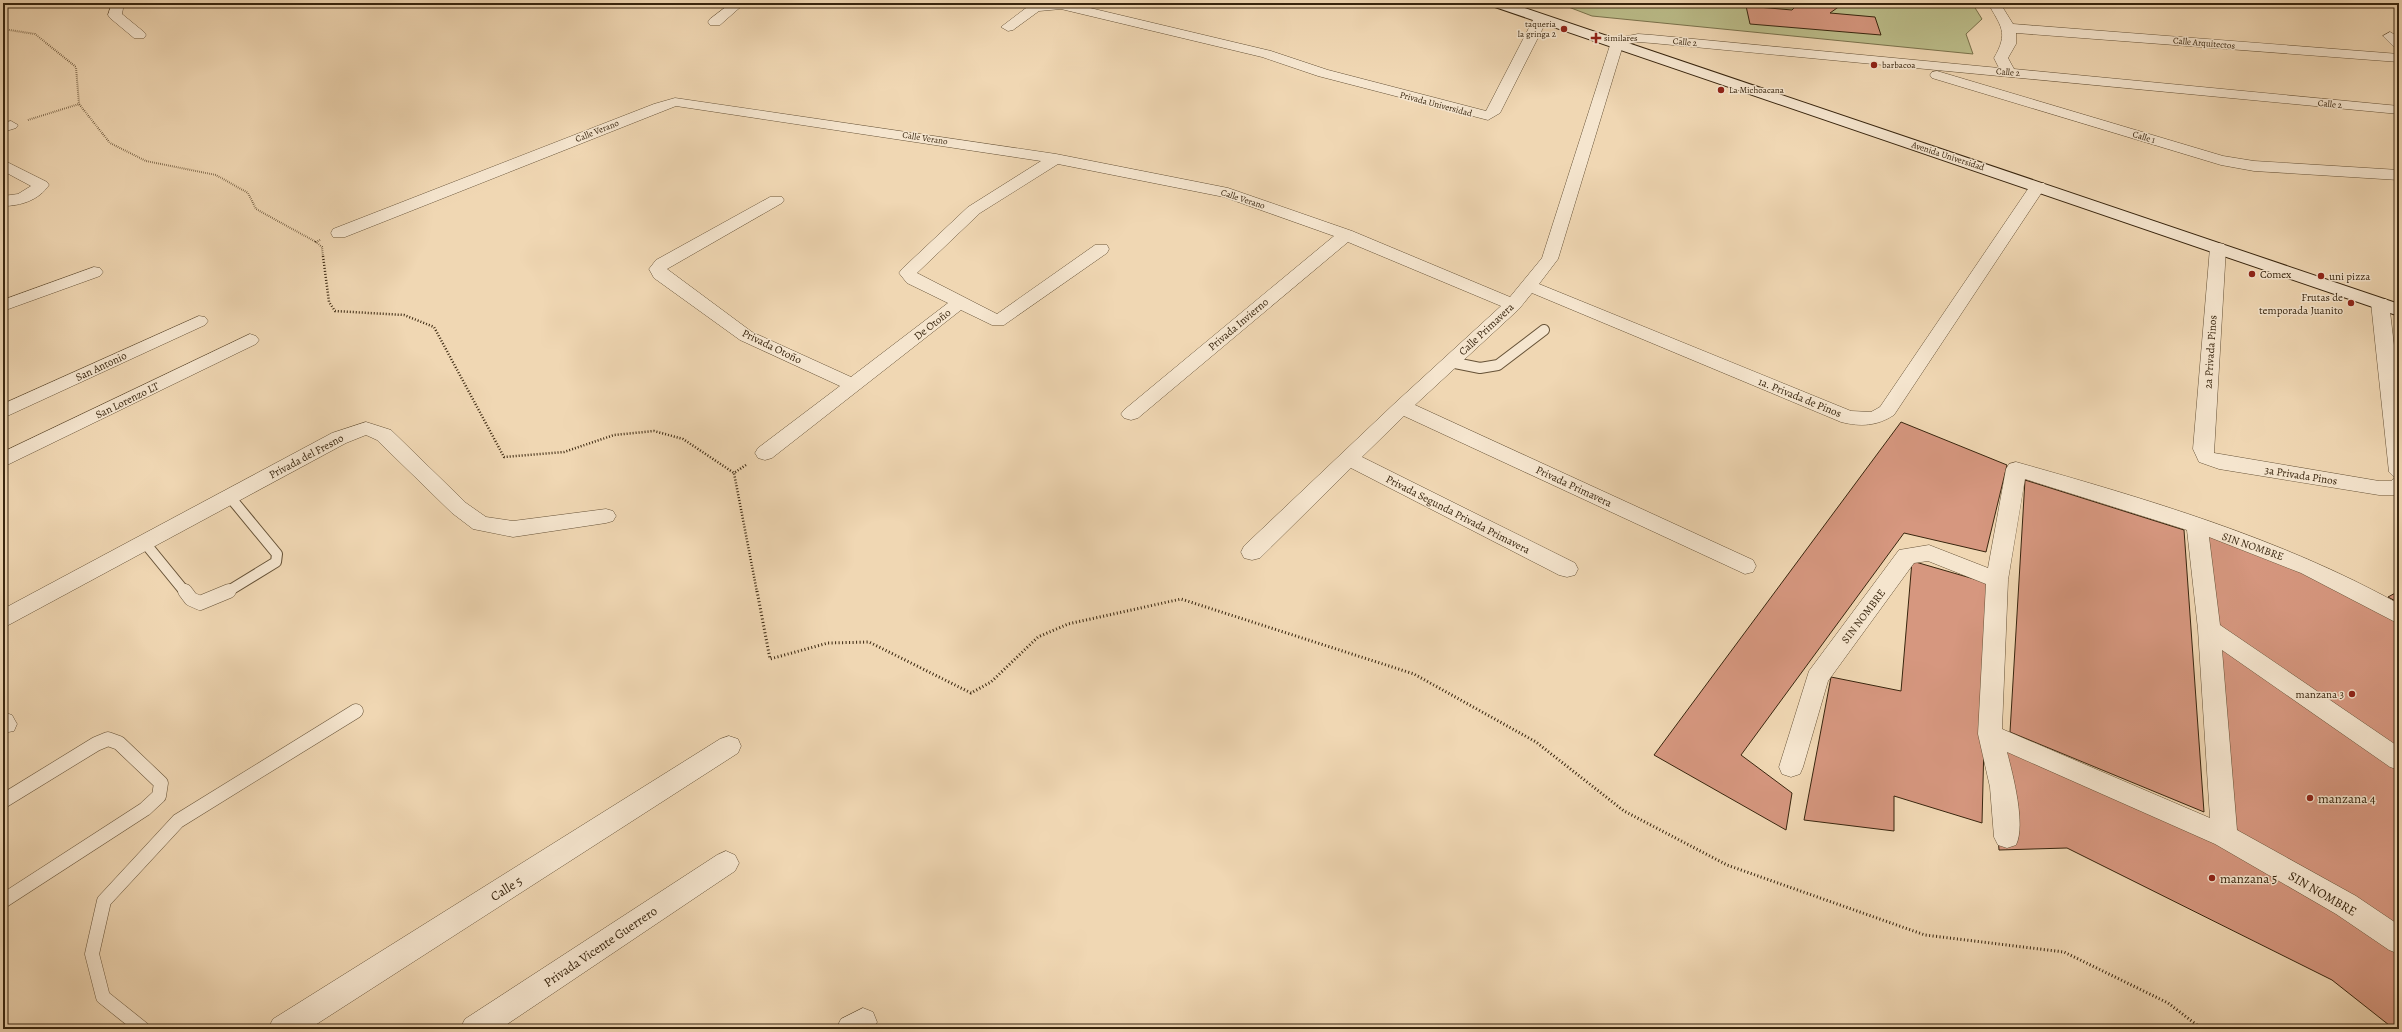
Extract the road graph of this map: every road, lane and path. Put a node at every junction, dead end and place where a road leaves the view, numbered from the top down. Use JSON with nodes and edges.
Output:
{"nodes":[{"id":1,"x":118,"y":3,"type":"edge"},
{"id":2,"x":739,"y":3,"type":"edge"},
{"id":3,"x":1497,"y":3,"type":"edge"},
{"id":4,"x":1994,"y":3,"type":"edge"},
{"id":5,"x":2394,"y":3,"type":"edge"},
{"id":6,"x":2399,"y":4,"type":"edge"},
{"id":7,"x":1541,"y":18,"type":"junction"},
{"id":8,"x":715,"y":22,"type":"dead end"},
{"id":9,"x":1008,"y":27,"type":"dead end"},
{"id":10,"x":2009,"y":28,"type":"junction"},
{"id":11,"x":3,"y":29,"type":"edge"},
{"id":12,"x":139,"y":35,"type":"dead end"},
{"id":13,"x":1617,"y":42,"type":"junction"},
{"id":14,"x":2399,"y":58,"type":"edge"},
{"id":15,"x":1895,"y":63,"type":"junction"},
{"id":16,"x":2008,"y":72,"type":"junction"},
{"id":17,"x":79,"y":104,"type":"junction"},
{"id":18,"x":2399,"y":110,"type":"edge"},
{"id":19,"x":7,"y":127,"type":"edge"},
{"id":20,"x":1056,"y":159,"type":"junction"},
{"id":21,"x":3,"y":165,"type":"edge"},
{"id":22,"x":2399,"y":175,"type":"edge"},
{"id":23,"x":2038,"y":186,"type":"junction"},
{"id":24,"x":776,"y":200,"type":"dead end"},
{"id":25,"x":3,"y":201,"type":"edge"},
{"id":26,"x":339,"y":233,"type":"joint"},
{"id":27,"x":1346,"y":235,"type":"junction"},
{"id":28,"x":316,"y":242,"type":"junction"},
{"id":29,"x":2218,"y":248,"type":"junction"},
{"id":30,"x":1101,"y":249,"type":"dead end"},
{"id":31,"x":94,"y":272,"type":"dead end"},
{"id":32,"x":1530,"y":286,"type":"junction"},
{"id":33,"x":960,"y":302,"type":"junction"},
{"id":34,"x":2380,"y":303,"type":"junction"},
{"id":35,"x":1513,"y":305,"type":"junction"},
{"id":36,"x":3,"y":306,"type":"edge"},
{"id":37,"x":2399,"y":310,"type":"edge"},
{"id":38,"x":198,"y":321,"type":"dead end"},
{"id":39,"x":1544,"y":330,"type":"dead end"},
{"id":40,"x":250,"y":340,"type":"dead end"},
{"id":41,"x":1450,"y":362,"type":"junction"},
{"id":42,"x":854,"y":384,"type":"junction"},
{"id":43,"x":1402,"y":406,"type":"junction"},
{"id":44,"x":3,"y":412,"type":"edge"},
{"id":45,"x":1131,"y":414,"type":"dead end"},
{"id":46,"x":765,"y":454,"type":"joint"},
{"id":47,"x":2206,"y":457,"type":"joint"},
{"id":48,"x":1349,"y":458,"type":"junction"},
{"id":49,"x":3,"y":460,"type":"edge"},
{"id":50,"x":734,"y":473,"type":"junction"},
{"id":51,"x":2398,"y":481,"type":"edge"},
{"id":52,"x":230,"y":497,"type":"junction"},
{"id":53,"x":606,"y":516,"type":"dead end"},
{"id":54,"x":2198,"y":527,"type":"junction"},
{"id":55,"x":145,"y":543,"type":"junction"},
{"id":56,"x":1252,"y":552,"type":"dead end"},
{"id":57,"x":1745,"y":566,"type":"dead end"},
{"id":58,"x":1567,"y":569,"type":"dead end"},
{"id":59,"x":1997,"y":580,"type":"junction"},
{"id":60,"x":2399,"y":616,"type":"edge"},
{"id":61,"x":3,"y":619,"type":"edge"},
{"id":62,"x":2209,"y":629,"type":"junction"},
{"id":63,"x":356,"y":711,"type":"dead end"},
{"id":64,"x":1990,"y":734,"type":"junction"},
{"id":65,"x":729,"y":746,"type":"dead end"},
{"id":66,"x":2399,"y":760,"type":"edge"},
{"id":67,"x":1791,"y":767,"type":"dead end"},
{"id":68,"x":3,"y":801,"type":"edge"},
{"id":69,"x":2224,"y":836,"type":"junction"},
{"id":70,"x":2007,"y":837,"type":"dead end"},
{"id":71,"x":726,"y":863,"type":"dead end"},
{"id":72,"x":3,"y":901,"type":"edge"},
{"id":73,"x":2399,"y":941,"type":"edge"},
{"id":74,"x":143,"y":1029,"type":"edge"},
{"id":75,"x":283,"y":1029,"type":"edge"},
{"id":76,"x":475,"y":1029,"type":"edge"},
{"id":77,"x":2202,"y":1029,"type":"edge"}],
"edges":[{"from":1,"to":12,"type":"street"},
{"from":2,"to":8,"type":"street"},
{"from":3,"to":7,"type":"street","name":"Avenida Universidad"},
{"from":4,"to":10,"type":"street"},
{"from":5,"to":6,"type":"lane"},
{"from":7,"to":9,"type":"street","name":"Privada Universidad"},
{"from":7,"to":13,"type":"street","name":"Avenida Universidad"},
{"from":10,"to":14,"type":"street","name":"Calle Arquitectos"},
{"from":10,"to":16,"type":"street"},
{"from":11,"to":17,"type":"path"},
{"from":13,"to":15,"type":"street","name":"Calle 2"},
{"from":13,"to":23,"type":"street","name":"Avenida Universidad"},
{"from":13,"to":32,"type":"street","name":"Calle Primavera"},
{"from":15,"to":16,"type":"street","name":"Calle 2"},
{"from":15,"to":22,"type":"street","name":"Calle 1"},
{"from":16,"to":18,"type":"street","name":"Calle 2"},
{"from":17,"to":19,"type":"path"},
{"from":17,"to":28,"type":"path"},
{"from":20,"to":26,"type":"street","name":"Calle Verano"},
{"from":20,"to":27,"type":"street","name":"Calle Verano"},
{"from":20,"to":33,"type":"street","name":"De Otoño"},
{"from":21,"to":25,"type":"street"},
{"from":23,"to":29,"type":"street","name":"Avenida Universidad"},
{"from":23,"to":32,"type":"street","name":"1a. Privada de Pinos"},
{"from":24,"to":42,"type":"street","name":"Privada Otoño"},
{"from":26,"to":28,"type":"path"},
{"from":27,"to":35,"type":"street","name":"Calle Verano"},
{"from":27,"to":45,"type":"street","name":"Privada Invierno"},
{"from":28,"to":50,"type":"path"},
{"from":29,"to":34,"type":"street","name":"Avenida Universidad"},
{"from":29,"to":47,"type":"street","name":"2a Privada Pinos"},
{"from":30,"to":33,"type":"street"},
{"from":31,"to":36,"type":"street"},
{"from":32,"to":35,"type":"street","name":"Calle Primavera"},
{"from":33,"to":42,"type":"street","name":"De Otoño"},
{"from":34,"to":37,"type":"street","name":"Avenida Universidad"},
{"from":34,"to":51,"type":"street"},
{"from":35,"to":41,"type":"street","name":"Calle Primavera"},
{"from":38,"to":44,"type":"street","name":"San Antonio"},
{"from":39,"to":41,"type":"lane"},
{"from":40,"to":49,"type":"street","name":"San Lorenzo LT"},
{"from":41,"to":43,"type":"street","name":"Calle Primavera"},
{"from":42,"to":46,"type":"street","name":"De Otoño"},
{"from":43,"to":48,"type":"street","name":"Calle Primavera"},
{"from":43,"to":57,"type":"street","name":"Privada Primavera"},
{"from":46,"to":50,"type":"path"},
{"from":47,"to":51,"type":"street","name":"3a Privada Pinos"},
{"from":48,"to":56,"type":"street","name":"Calle Primavera"},
{"from":48,"to":58,"type":"street","name":"Privada Segunda Privada Primavera"},
{"from":50,"to":77,"type":"path"},
{"from":52,"to":53,"type":"street","name":"Privada del Fresno"},
{"from":52,"to":55,"type":"street","name":"Privada del Fresno"},
{"from":52,"to":55,"type":"lane"},
{"from":54,"to":59,"type":"street","name":"SIN NOMBRE"},
{"from":54,"to":60,"type":"street","name":"SIN NOMBRE"},
{"from":54,"to":62,"type":"street"},
{"from":55,"to":61,"type":"street","name":"Privada del Fresno"},
{"from":59,"to":64,"type":"street"},
{"from":59,"to":67,"type":"street","name":"SIN NOMBRE"},
{"from":62,"to":66,"type":"street"},
{"from":62,"to":69,"type":"street"},
{"from":63,"to":74,"type":"lane"},
{"from":64,"to":69,"type":"street","name":"SIN NOMBRE"},
{"from":64,"to":70,"type":"street"},
{"from":65,"to":75,"type":"street","name":"Calle 5"},
{"from":68,"to":72,"type":"lane"},
{"from":69,"to":73,"type":"street","name":"SIN NOMBRE"},
{"from":71,"to":76,"type":"street","name":"Privada Vicente Guerrero"}]}
